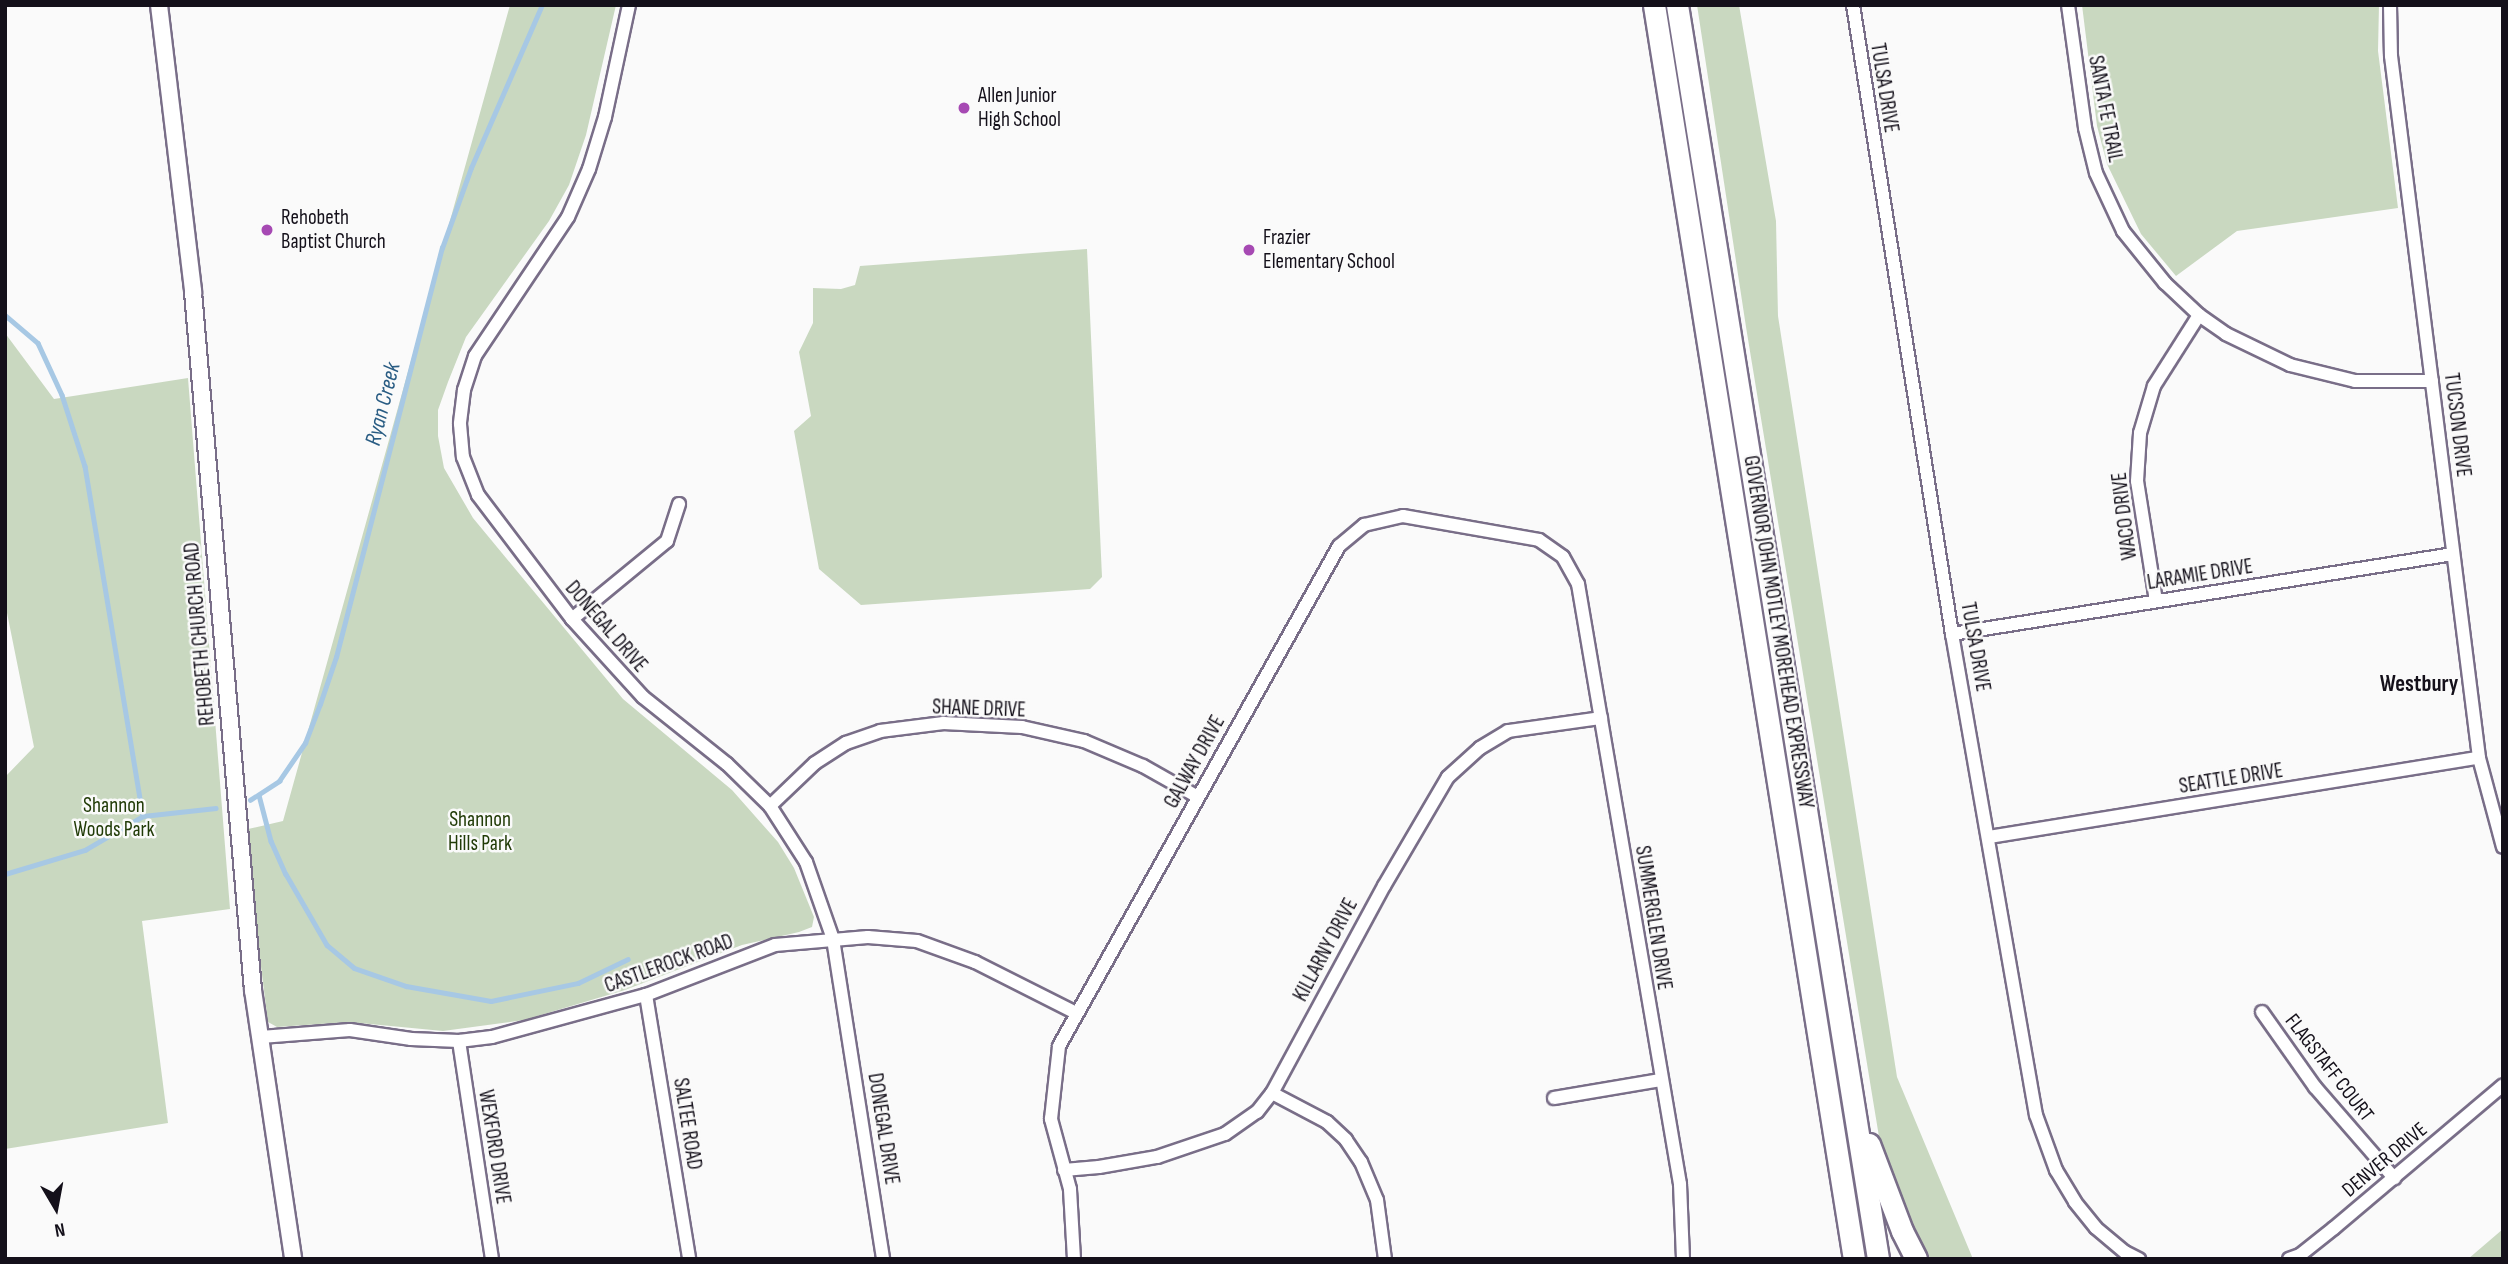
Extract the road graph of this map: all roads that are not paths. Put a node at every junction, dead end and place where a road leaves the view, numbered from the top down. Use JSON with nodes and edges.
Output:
{"nodes":[{"id":1,"x":159,"y":5,"type":"edge"},
{"id":2,"x":629,"y":5,"type":"edge"},
{"id":3,"x":1654,"y":5,"type":"edge"},
{"id":4,"x":1677,"y":5,"type":"edge"},
{"id":5,"x":1853,"y":5,"type":"edge"},
{"id":6,"x":2068,"y":5,"type":"edge"},
{"id":7,"x":2390,"y":5,"type":"edge"},
{"id":8,"x":2199,"y":315,"type":"junction"},
{"id":9,"x":2432,"y":381,"type":"junction"},
{"id":10,"x":679,"y":504,"type":"dead end"},
{"id":11,"x":2453,"y":554,"type":"junction"},
{"id":12,"x":1578,"y":584,"type":"joint"},
{"id":13,"x":2156,"y":601,"type":"junction"},
{"id":14,"x":572,"y":619,"type":"junction"},
{"id":15,"x":1952,"y":634,"type":"junction"},
{"id":16,"x":1601,"y":718,"type":"junction"},
{"id":17,"x":2479,"y":758,"type":"junction"},
{"id":18,"x":1198,"y":797,"type":"junction"},
{"id":19,"x":770,"y":806,"type":"junction"},
{"id":20,"x":1989,"y":836,"type":"junction"},
{"id":21,"x":2503,"y":847,"type":"edge"},
{"id":22,"x":833,"y":939,"type":"junction"},
{"id":23,"x":646,"y":995,"type":"junction"},
{"id":24,"x":2262,"y":1012,"type":"dead end"},
{"id":25,"x":1076,"y":1013,"type":"junction"},
{"id":26,"x":261,"y":1037,"type":"junction"},
{"id":27,"x":459,"y":1041,"type":"junction"},
{"id":28,"x":1661,"y":1080,"type":"junction"},
{"id":29,"x":2503,"y":1085,"type":"edge"},
{"id":30,"x":1272,"y":1093,"type":"junction"},
{"id":31,"x":1554,"y":1098,"type":"dead end"},
{"id":32,"x":1856,"y":1123,"type":"junction"},
{"id":33,"x":1839,"y":1164,"type":"junction"},
{"id":34,"x":1064,"y":1170,"type":"junction"},
{"id":35,"x":2394,"y":1178,"type":"junction"},
{"id":36,"x":293,"y":1259,"type":"edge"},
{"id":37,"x":492,"y":1259,"type":"edge"},
{"id":38,"x":689,"y":1259,"type":"edge"},
{"id":39,"x":883,"y":1259,"type":"edge"},
{"id":40,"x":1074,"y":1259,"type":"edge"},
{"id":41,"x":1385,"y":1259,"type":"edge"},
{"id":42,"x":1683,"y":1259,"type":"edge"},
{"id":43,"x":1843,"y":1259,"type":"edge"},
{"id":44,"x":1854,"y":1259,"type":"edge"},
{"id":45,"x":1878,"y":1259,"type":"edge"},
{"id":46,"x":1916,"y":1259,"type":"edge"},
{"id":47,"x":2139,"y":1259,"type":"edge"},
{"id":48,"x":2289,"y":1259,"type":"edge"}],
"edges":[{"from":1,"to":26,"type":"street","name":"REHOBETH CHURCH ROAD"},
{"from":2,"to":14,"type":"street","name":"DONEGAL DRIVE"},
{"from":3,"to":33,"type":"highway","name":"GOVERNOR JOHN MOTLEY MOREHEAD EXPRESSWAY"},
{"from":4,"to":32,"type":"highway","name":"GOVERNOR JOHN MOTLEY MOREHEAD EXPRESSWAY"},
{"from":5,"to":15,"type":"street","name":"TULSA DRIVE"},
{"from":6,"to":8,"type":"street","name":"SANTA FE TRAIL"},
{"from":7,"to":9,"type":"street","name":"TUCSON DRIVE"},
{"from":8,"to":9,"type":"street","name":"SANTA FE TRAIL"},
{"from":8,"to":13,"type":"street","name":"WACO DRIVE"},
{"from":9,"to":11,"type":"street","name":"TUCSON DRIVE"},
{"from":10,"to":14,"type":"street"},
{"from":11,"to":13,"type":"street","name":"LARAMIE DRIVE"},
{"from":11,"to":17,"type":"street","name":"TUCSON DRIVE"},
{"from":12,"to":16,"type":"street","name":"SUMMERGLEN DRIVE"},
{"from":12,"to":18,"type":"street","name":"GALWAY DRIVE"},
{"from":13,"to":15,"type":"street","name":"LARAMIE DRIVE"},
{"from":14,"to":19,"type":"street","name":"DONEGAL DRIVE"},
{"from":15,"to":20,"type":"street","name":"TULSA DRIVE"},
{"from":16,"to":28,"type":"street","name":"SUMMERGLEN DRIVE"},
{"from":16,"to":30,"type":"street","name":"KILLARNY DRIVE"},
{"from":17,"to":20,"type":"street","name":"SEATTLE DRIVE"},
{"from":17,"to":21,"type":"street","name":"TUCSON DRIVE"},
{"from":18,"to":19,"type":"street","name":"SHANE DRIVE"},
{"from":18,"to":25,"type":"street","name":"GALWAY DRIVE"},
{"from":19,"to":22,"type":"street","name":"DONEGAL DRIVE"},
{"from":20,"to":47,"type":"street","name":"TULSA DRIVE"},
{"from":22,"to":23,"type":"street","name":"CASTLEROCK ROAD"},
{"from":22,"to":25,"type":"street","name":"CASTLEROCK ROAD"},
{"from":22,"to":39,"type":"street","name":"DONEGAL DRIVE"},
{"from":23,"to":27,"type":"street","name":"CASTLEROCK ROAD"},
{"from":23,"to":38,"type":"street","name":"SALTEE ROAD"},
{"from":24,"to":35,"type":"street","name":"FLAGSTAFF COURT"},
{"from":25,"to":34,"type":"street","name":"GALWAY DRIVE"},
{"from":26,"to":27,"type":"street","name":"CASTLEROCK ROAD"},
{"from":26,"to":36,"type":"street","name":"REHOBETH CHURCH ROAD"},
{"from":27,"to":37,"type":"street","name":"WEXFORD DRIVE"},
{"from":28,"to":31,"type":"street"},
{"from":28,"to":42,"type":"street","name":"SUMMERGLEN DRIVE"},
{"from":29,"to":35,"type":"street","name":"DENVER DRIVE"},
{"from":30,"to":34,"type":"street","name":"KILLARNY DRIVE"},
{"from":30,"to":41,"type":"street"},
{"from":32,"to":45,"type":"highway","name":"GOVERNOR JOHN MOTLEY MOREHEAD EXPRESSWAY"},
{"from":32,"to":46,"type":"highway"},
{"from":33,"to":43,"type":"highway"},
{"from":33,"to":44,"type":"highway","name":"GOVERNOR JOHN MOTLEY MOREHEAD EXPRESSWAY"},
{"from":34,"to":40,"type":"street","name":"GALWAY DRIVE"},
{"from":35,"to":48,"type":"street","name":"DENVER DRIVE"}]}
